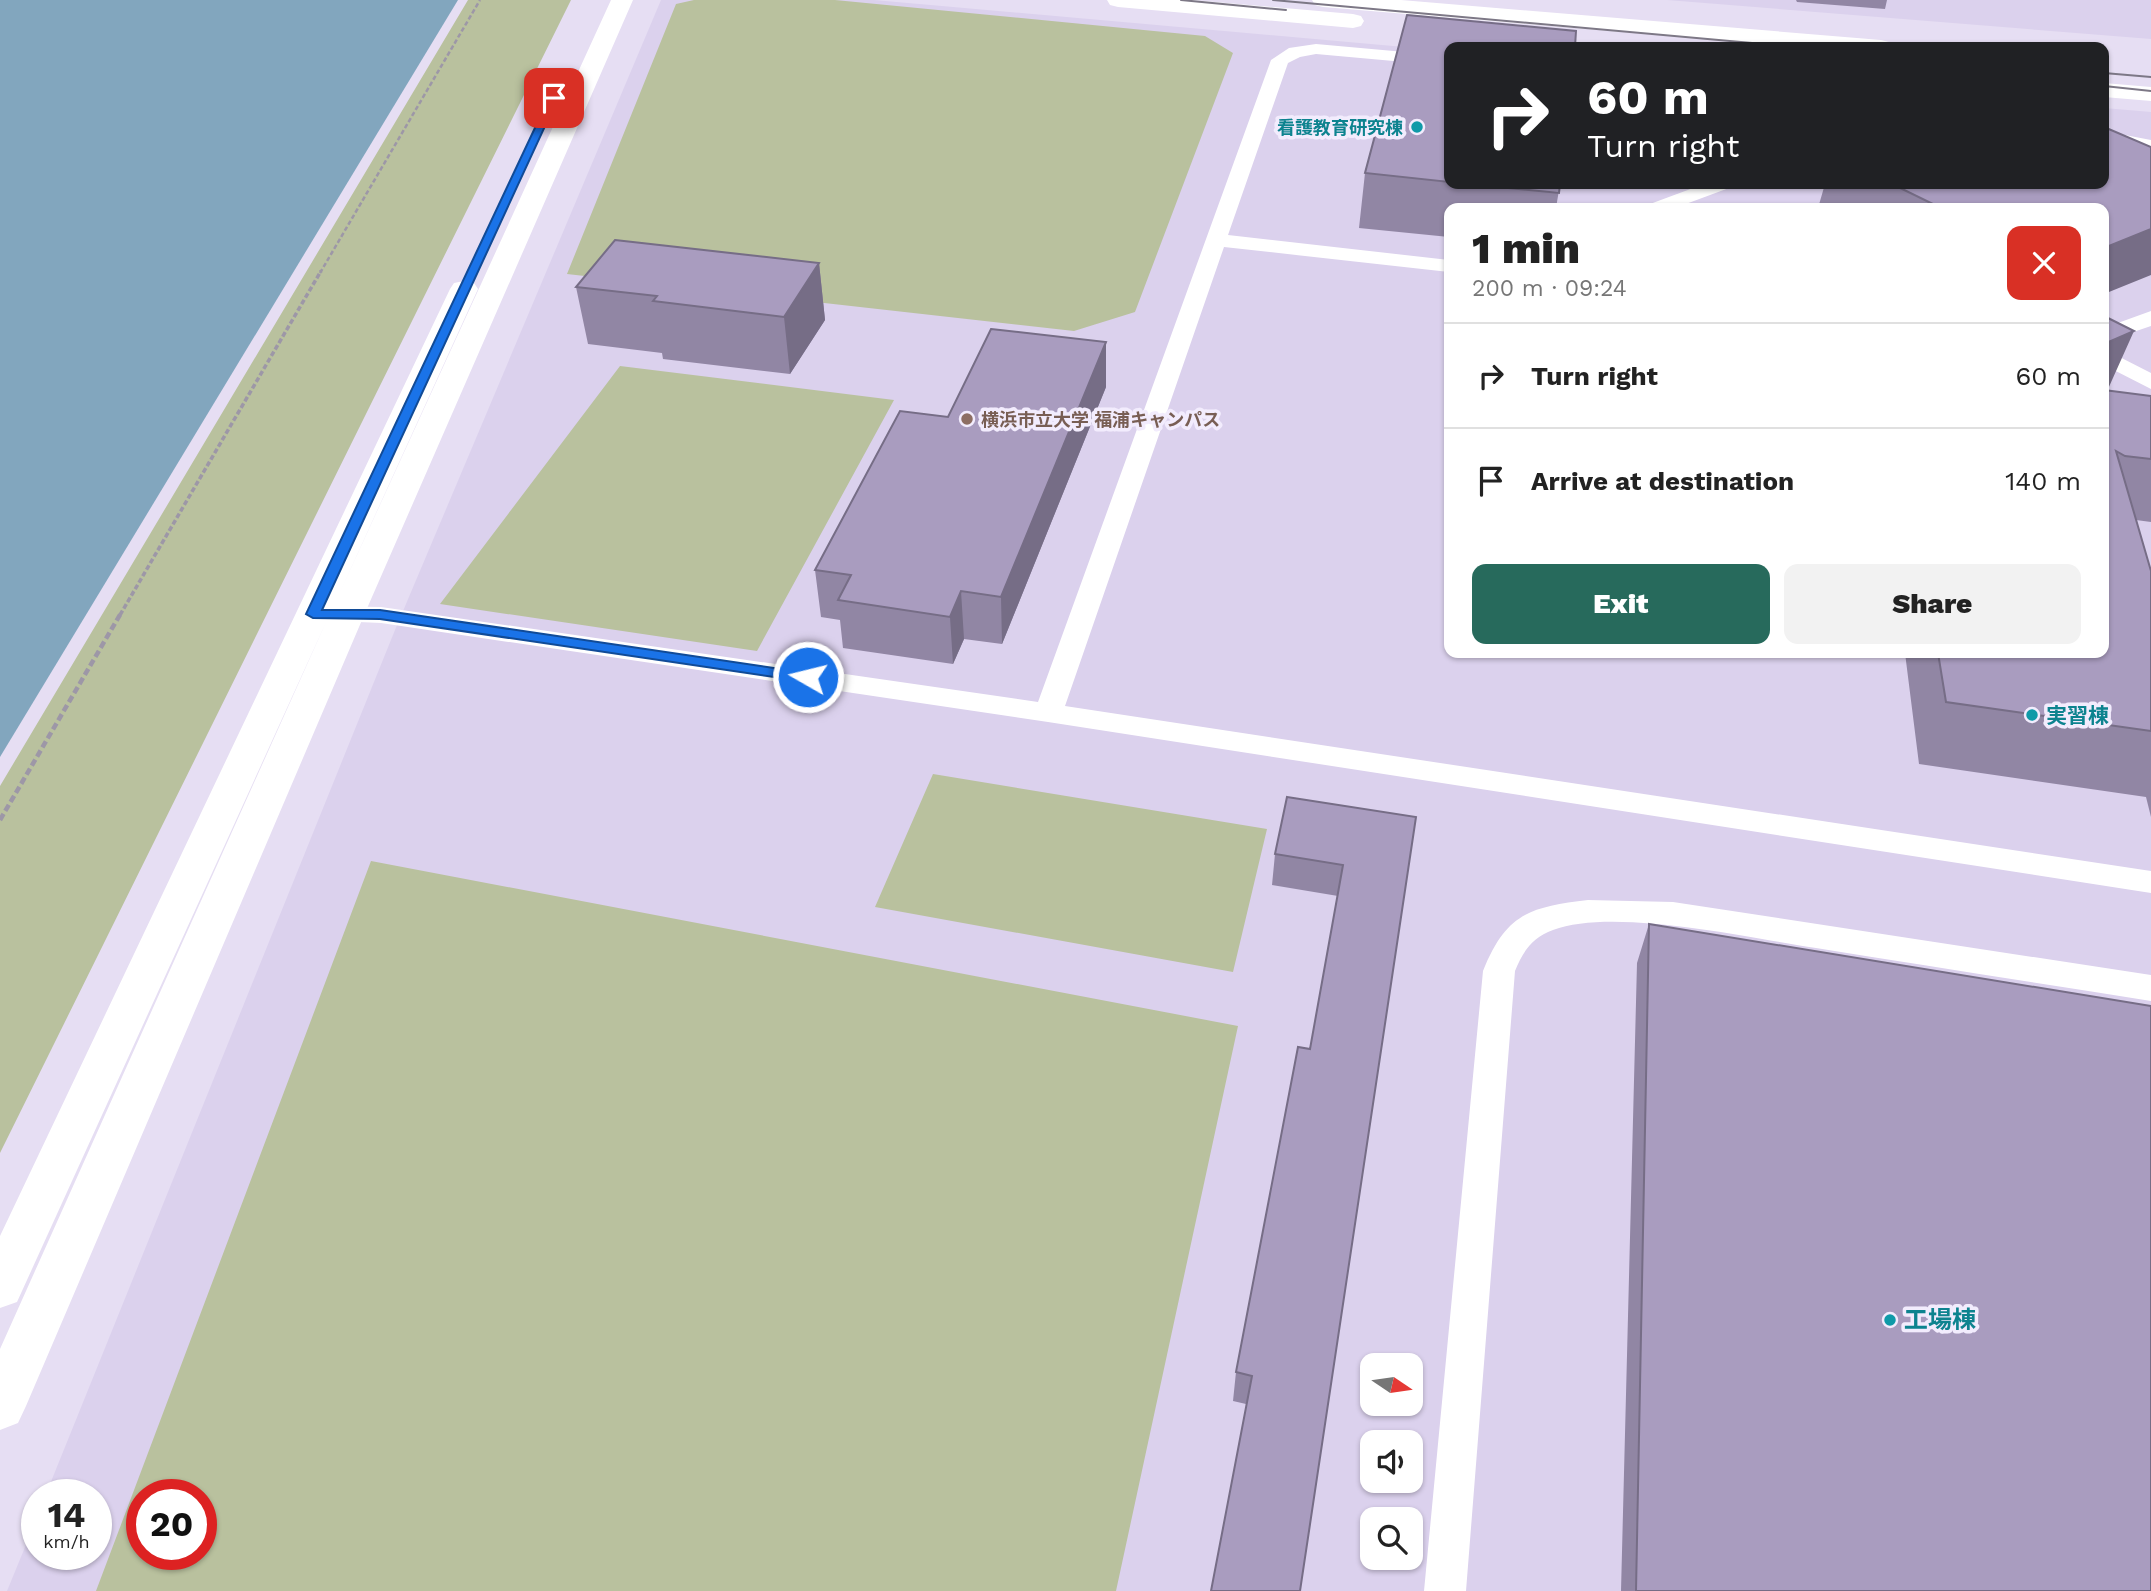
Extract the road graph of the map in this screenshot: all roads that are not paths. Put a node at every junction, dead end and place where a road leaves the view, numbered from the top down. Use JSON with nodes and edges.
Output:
{"nodes":[{"id":1,"x":599,"y":0,"type":"edge"},
{"id":2,"x":622,"y":0,"type":"edge"},
{"id":3,"x":1118,"y":0,"type":"edge"},
{"id":4,"x":1323,"y":0,"type":"edge"},
{"id":5,"x":1582,"y":42,"type":"edge"},
{"id":6,"x":1822,"y":42,"type":"edge"},
{"id":7,"x":1444,"y":61,"type":"edge"},
{"id":8,"x":2109,"y":90,"type":"edge"},
{"id":9,"x":2151,"y":94,"type":"edge"},
{"id":10,"x":2109,"y":138,"type":"edge"},
{"id":11,"x":2151,"y":146,"type":"edge"},
{"id":12,"x":1708,"y":189,"type":"edge"},
{"id":13,"x":1671,"y":203,"type":"edge"},
{"id":14,"x":1215,"y":240,"type":"junction"},
{"id":15,"x":1444,"y":265,"type":"edge"},
{"id":16,"x":2151,"y":318,"type":"edge"},
{"id":17,"x":2109,"y":333,"type":"edge"},
{"id":18,"x":2109,"y":359,"type":"edge"},
{"id":19,"x":2151,"y":382,"type":"edge"},
{"id":20,"x":331,"y":613,"type":"junction"},
{"id":21,"x":1048,"y":713,"type":"junction"},
{"id":22,"x":2151,"y":881,"type":"edge"},
{"id":23,"x":2151,"y":988,"type":"edge"},
{"id":24,"x":0,"y":1287,"type":"edge"},
{"id":25,"x":0,"y":1406,"type":"edge"},
{"id":26,"x":1445,"y":1591,"type":"edge"}],
"edges":[{"from":1,"to":20,"type":"street"},
{"from":2,"to":20,"type":"street"},
{"from":3,"to":5,"type":"street"},
{"from":4,"to":6,"type":"street"},
{"from":7,"to":14,"type":"lane"},
{"from":8,"to":9,"type":"street"},
{"from":10,"to":11,"type":"lane"},
{"from":12,"to":13,"type":"lane"},
{"from":14,"to":15,"type":"lane"},
{"from":14,"to":21,"type":"lane"},
{"from":16,"to":17,"type":"lane"},
{"from":18,"to":19,"type":"lane"},
{"from":20,"to":21,"type":"lane"},
{"from":20,"to":24,"type":"street"},
{"from":20,"to":25,"type":"street"},
{"from":21,"to":22,"type":"lane"},
{"from":23,"to":26,"type":"lane"}]}
